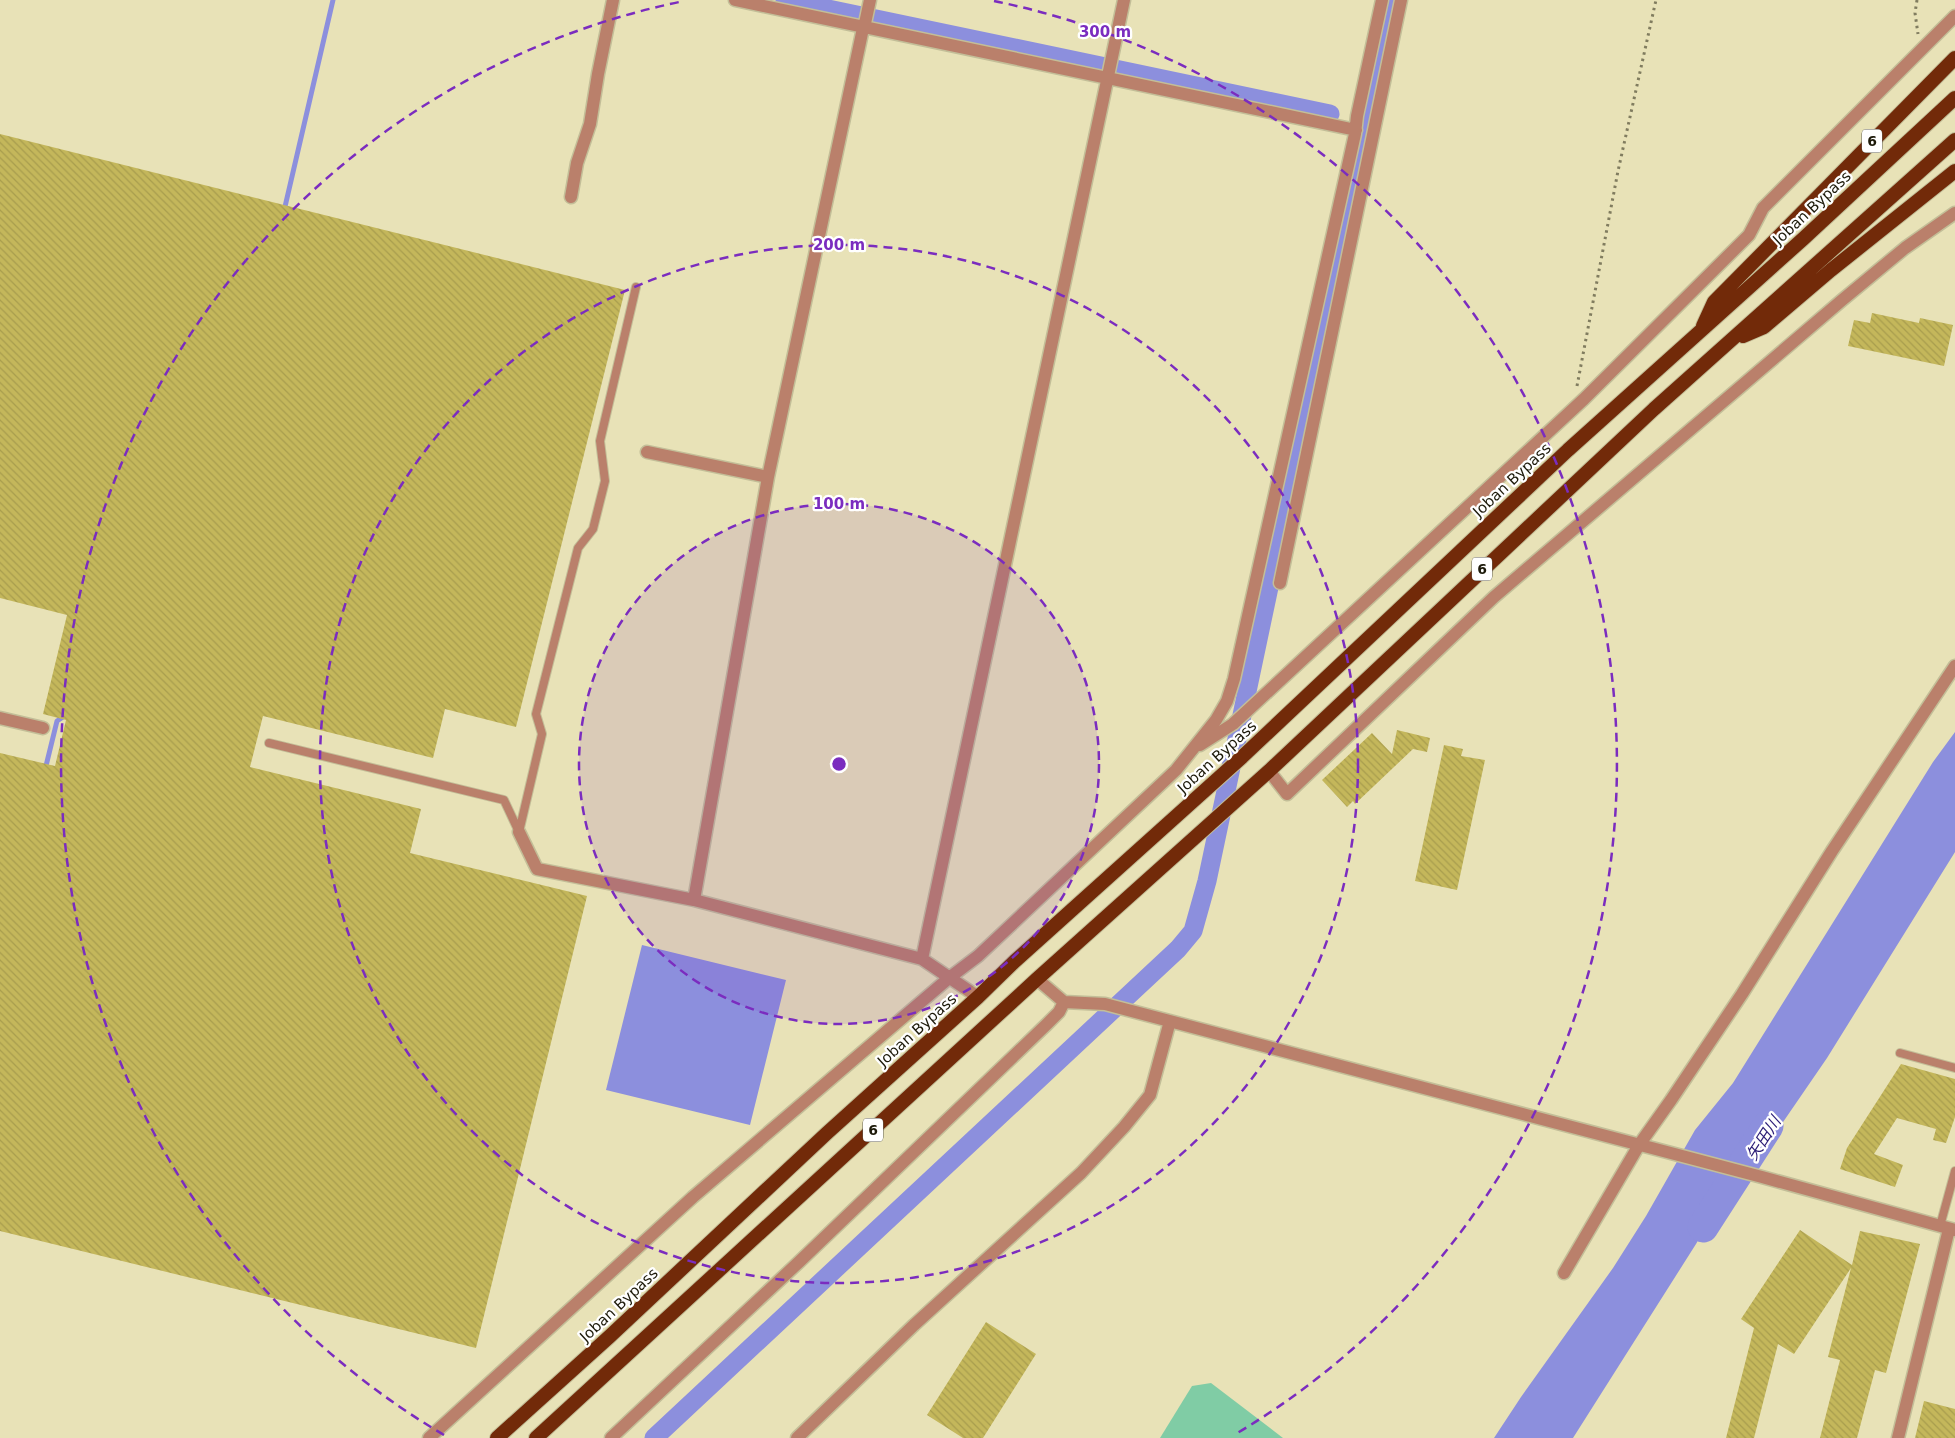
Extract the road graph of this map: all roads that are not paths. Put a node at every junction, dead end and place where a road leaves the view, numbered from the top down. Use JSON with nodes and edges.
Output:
{"nodes":[{"id":1,"x":613,"y":0,"type":"edge"},
{"id":2,"x":736,"y":0,"type":"edge"},
{"id":3,"x":870,"y":0,"type":"edge"},
{"id":4,"x":1124,"y":0,"type":"edge"},
{"id":5,"x":1382,"y":0,"type":"edge"},
{"id":6,"x":1401,"y":0,"type":"edge"},
{"id":7,"x":1955,"y":16,"type":"edge"},
{"id":8,"x":864,"y":27,"type":"junction"},
{"id":9,"x":1955,"y":58,"type":"edge"},
{"id":10,"x":1108,"y":78,"type":"junction"},
{"id":11,"x":1955,"y":98,"type":"edge"},
{"id":12,"x":1358,"y":113,"type":"junction"},
{"id":13,"x":1376,"y":117,"type":"junction"},
{"id":14,"x":1356,"y":130,"type":"junction"},
{"id":15,"x":1955,"y":140,"type":"edge"},
{"id":16,"x":1955,"y":171,"type":"edge"},
{"id":17,"x":571,"y":197,"type":"dead end"},
{"id":18,"x":1955,"y":213,"type":"edge"},
{"id":19,"x":1804,"y":284,"type":"junction"},
{"id":20,"x":636,"y":287,"type":"dead end"},
{"id":21,"x":1701,"y":331,"type":"junction"},
{"id":22,"x":647,"y":452,"type":"dead end"},
{"id":23,"x":768,"y":477,"type":"junction"},
{"id":24,"x":1280,"y":583,"type":"dead end"},
{"id":25,"x":1955,"y":666,"type":"edge"},
{"id":26,"x":0,"y":718,"type":"edge"},
{"id":27,"x":43,"y":728,"type":"dead end"},
{"id":28,"x":269,"y":743,"type":"dead end"},
{"id":29,"x":1194,"y":749,"type":"junction"},
{"id":30,"x":1270,"y":771,"type":"junction"},
{"id":31,"x":519,"y":832,"type":"junction"},
{"id":32,"x":694,"y":900,"type":"junction"},
{"id":33,"x":922,"y":959,"type":"junction"},
{"id":34,"x":949,"y":978,"type":"junction"},
{"id":35,"x":1037,"y":979,"type":"junction"},
{"id":36,"x":978,"y":997,"type":"junction"},
{"id":37,"x":1064,"y":1002,"type":"junction"},
{"id":38,"x":1170,"y":1021,"type":"junction"},
{"id":39,"x":1900,"y":1053,"type":"dead end"},
{"id":40,"x":1955,"y":1068,"type":"edge"},
{"id":41,"x":1641,"y":1146,"type":"junction"},
{"id":42,"x":1955,"y":1171,"type":"edge"},
{"id":43,"x":1948,"y":1228,"type":"edge"},
{"id":44,"x":1564,"y":1273,"type":"dead end"},
{"id":45,"x":429,"y":1438,"type":"edge"},
{"id":46,"x":498,"y":1438,"type":"edge"},
{"id":47,"x":536,"y":1438,"type":"edge"},
{"id":48,"x":612,"y":1438,"type":"edge"},
{"id":49,"x":798,"y":1438,"type":"edge"},
{"id":50,"x":1898,"y":1438,"type":"edge"}],
"edges":[{"from":1,"to":17,"type":"street"},
{"from":2,"to":8,"type":"street"},
{"from":3,"to":8,"type":"street"},
{"from":4,"to":10,"type":"street"},
{"from":5,"to":12,"type":"street"},
{"from":6,"to":13,"type":"street"},
{"from":7,"to":29,"type":"street"},
{"from":8,"to":10,"type":"street"},
{"from":8,"to":23,"type":"street"},
{"from":9,"to":21,"type":"highway","number":"6"},
{"from":10,"to":14,"type":"street"},
{"from":10,"to":33,"type":"street"},
{"from":11,"to":21,"type":"highway","name":"Joban Bypass","number":"6"},
{"from":12,"to":13,"type":"street"},
{"from":12,"to":14,"type":"street"},
{"from":13,"to":24,"type":"street"},
{"from":14,"to":29,"type":"street"},
{"from":15,"to":19,"type":"highway","number":"6"},
{"from":16,"to":19,"type":"highway","number":"6"},
{"from":18,"to":30,"type":"street"},
{"from":19,"to":30,"type":"highway","number":"6"},
{"from":20,"to":31,"type":"lane"},
{"from":21,"to":36,"type":"highway","name":"Joban Bypass","number":"6"},
{"from":22,"to":23,"type":"street"},
{"from":23,"to":32,"type":"street"},
{"from":25,"to":41,"type":"street"},
{"from":26,"to":27,"type":"street"},
{"from":28,"to":31,"type":"lane"},
{"from":29,"to":34,"type":"street"},
{"from":30,"to":35,"type":"highway","number":"6"},
{"from":31,"to":32,"type":"street"},
{"from":32,"to":33,"type":"street"},
{"from":33,"to":34,"type":"street"},
{"from":34,"to":36,"type":"street"},
{"from":34,"to":45,"type":"street"},
{"from":35,"to":37,"type":"street"},
{"from":35,"to":47,"type":"highway","number":"6"},
{"from":36,"to":46,"type":"highway","name":"Joban Bypass","number":"6"},
{"from":37,"to":38,"type":"street"},
{"from":37,"to":48,"type":"street"},
{"from":38,"to":41,"type":"street"},
{"from":38,"to":49,"type":"street"},
{"from":39,"to":40,"type":"lane"},
{"from":41,"to":43,"type":"street"},
{"from":41,"to":44,"type":"street"},
{"from":42,"to":43,"type":"lane"},
{"from":43,"to":50,"type":"street"}]}
